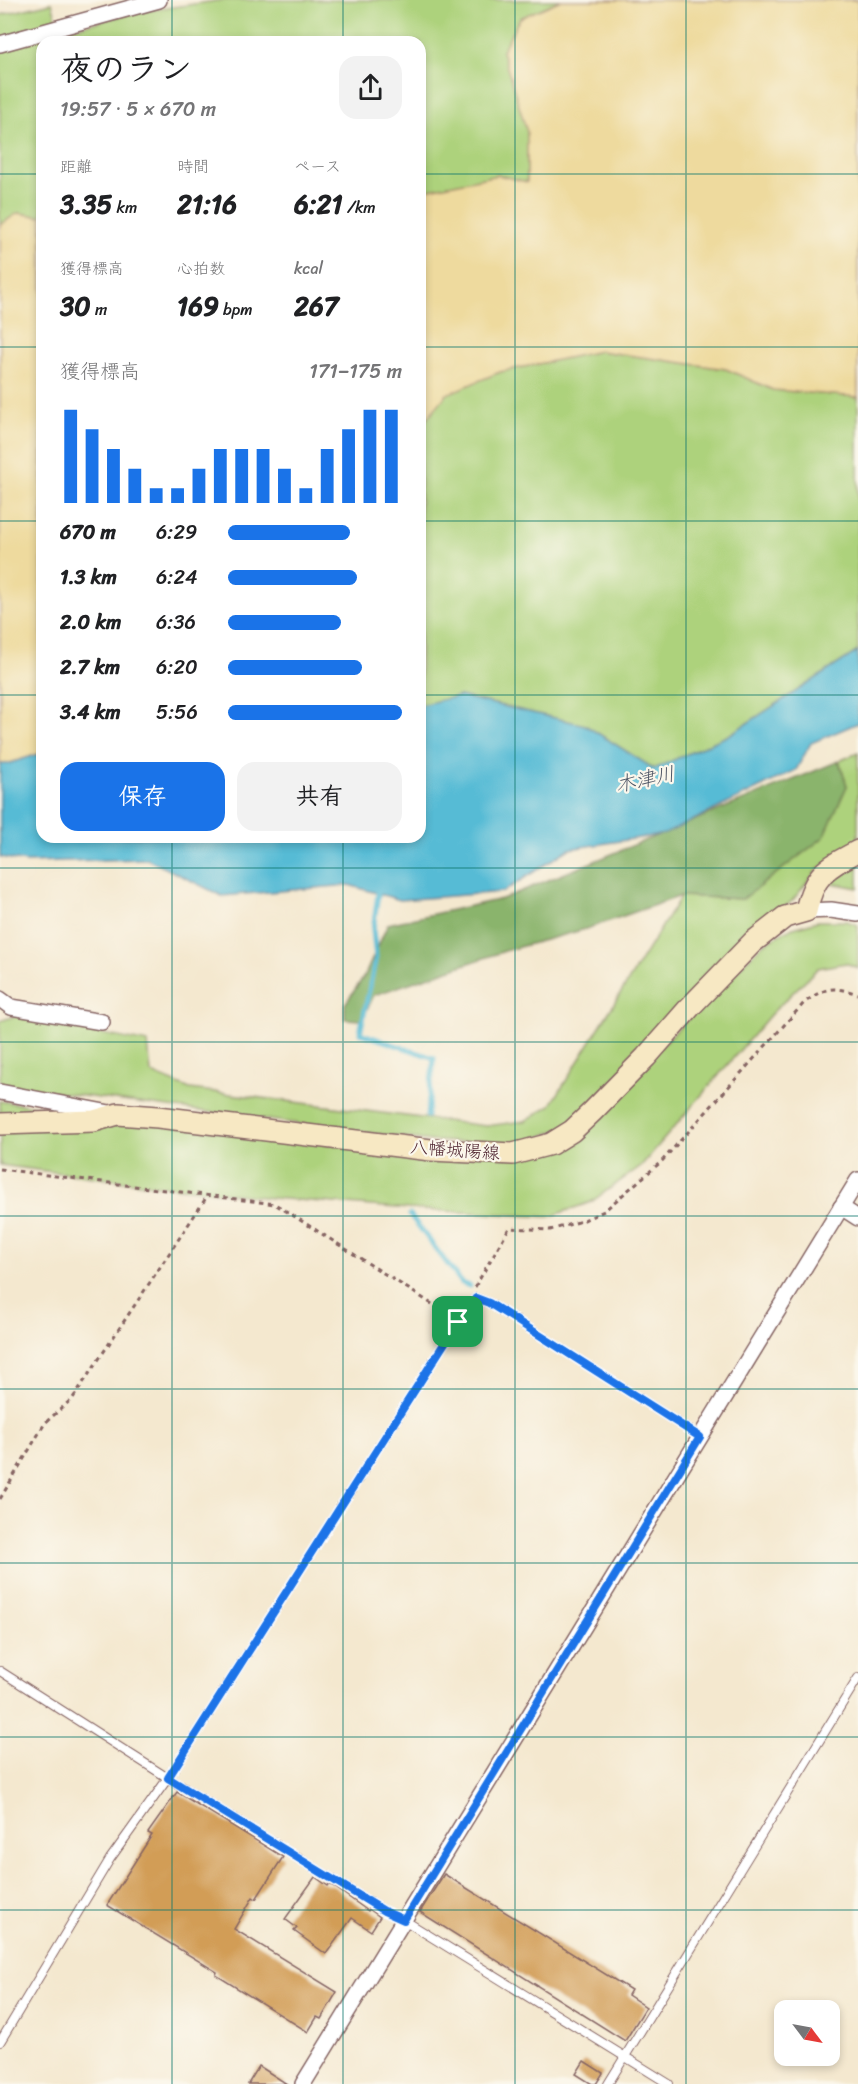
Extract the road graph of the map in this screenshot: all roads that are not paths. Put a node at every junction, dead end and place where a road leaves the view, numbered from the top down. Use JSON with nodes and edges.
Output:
{"nodes":[{"id":1,"x":159,"y":0,"type":"edge"},
{"id":2,"x":0,"y":44,"type":"edge"},
{"id":3,"x":858,"y":851,"type":"edge"},
{"id":4,"x":806,"y":911,"type":"junction"},
{"id":5,"x":858,"y":914,"type":"edge"},
{"id":6,"x":4,"y":1006,"type":"edge"},
{"id":7,"x":102,"y":1022,"type":"dead end"},
{"id":8,"x":0,"y":1092,"type":"edge"},
{"id":9,"x":118,"y":1114,"type":"junction"},
{"id":10,"x":0,"y":1124,"type":"edge"},
{"id":11,"x":858,"y":1180,"type":"edge"},
{"id":12,"x":841,"y":1207,"type":"junction"},
{"id":13,"x":858,"y":1218,"type":"edge"},
{"id":14,"x":700,"y":1437,"type":"junction"},
{"id":15,"x":0,"y":1671,"type":"edge"},
{"id":16,"x":858,"y":1678,"type":"edge"},
{"id":17,"x":168,"y":1778,"type":"junction"},
{"id":18,"x":404,"y":1920,"type":"junction"},
{"id":19,"x":0,"y":2042,"type":"edge"},
{"id":20,"x":625,"y":2057,"type":"junction"},
{"id":21,"x":303,"y":2084,"type":"edge"},
{"id":22,"x":608,"y":2084,"type":"edge"},
{"id":23,"x":669,"y":2084,"type":"edge"}],
"edges":[{"from":1,"to":2,"type":"street"},
{"from":3,"to":4,"type":"main road"},
{"from":4,"to":5,"type":"street"},
{"from":4,"to":9,"type":"main road","name":"八幡城陽線"},
{"from":6,"to":7,"type":"street"},
{"from":8,"to":9,"type":"street"},
{"from":9,"to":10,"type":"main road","name":"八幡城陽線"},
{"from":11,"to":12,"type":"street"},
{"from":12,"to":13,"type":"street"},
{"from":12,"to":14,"type":"street"},
{"from":14,"to":17,"type":"lane"},
{"from":14,"to":18,"type":"street"},
{"from":15,"to":17,"type":"lane"},
{"from":16,"to":20,"type":"lane"},
{"from":17,"to":18,"type":"lane"},
{"from":17,"to":19,"type":"lane"},
{"from":18,"to":20,"type":"lane"},
{"from":18,"to":21,"type":"street"},
{"from":20,"to":22,"type":"lane"},
{"from":20,"to":23,"type":"lane"}]}
